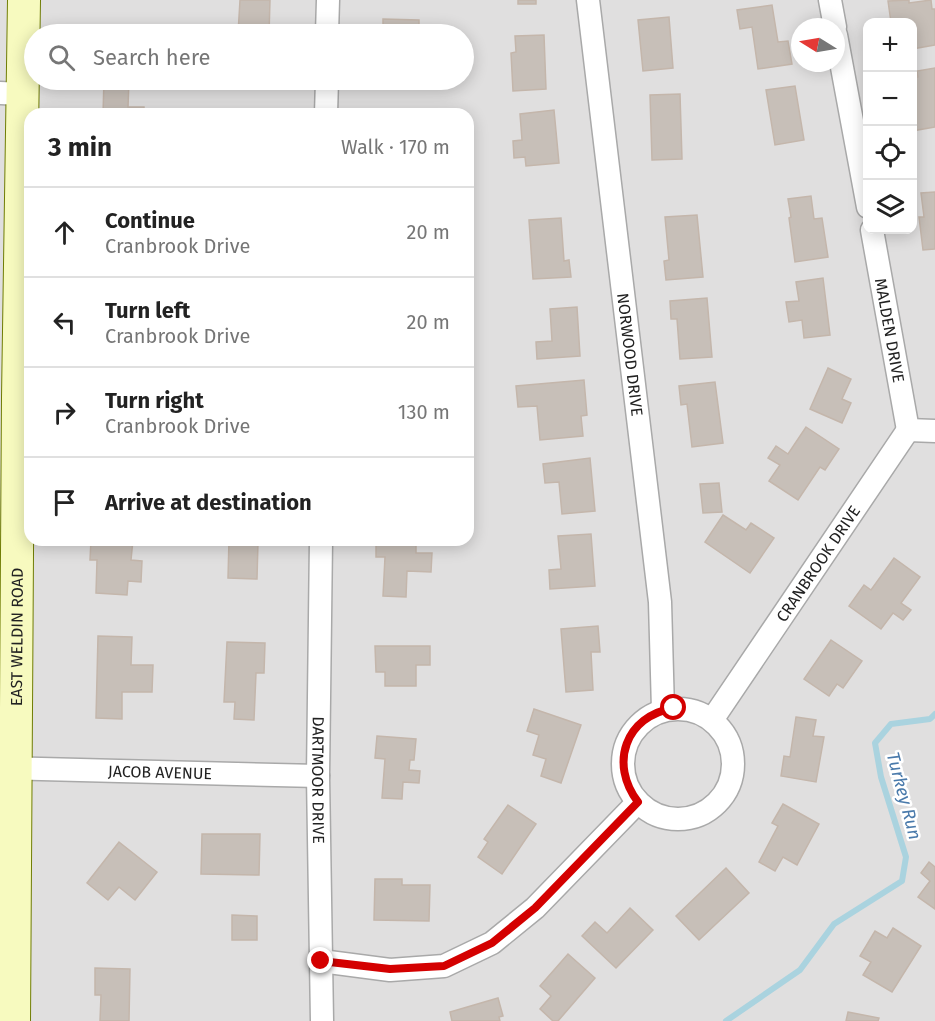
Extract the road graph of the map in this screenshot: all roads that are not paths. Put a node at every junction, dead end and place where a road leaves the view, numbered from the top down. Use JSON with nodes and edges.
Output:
{"nodes":[{"id":1,"x":24,"y":0,"type":"edge"},
{"id":2,"x":328,"y":0,"type":"edge"},
{"id":3,"x":588,"y":0,"type":"edge"},
{"id":4,"x":830,"y":0,"type":"edge"},
{"id":5,"x":833,"y":18,"type":"edge"},
{"id":6,"x":327,"y":24,"type":"edge"},
{"id":7,"x":843,"y":72,"type":"edge"},
{"id":8,"x":327,"y":90,"type":"edge"},
{"id":9,"x":11,"y":94,"type":"edge"},
{"id":10,"x":326,"y":108,"type":"edge"},
{"id":11,"x":863,"y":185,"type":"edge"},
{"id":12,"x":873,"y":234,"type":"edge"},
{"id":13,"x":9,"y":397,"type":"edge"},
{"id":14,"x":908,"y":430,"type":"junction"},
{"id":15,"x":935,"y":431,"type":"edge"},
{"id":16,"x":321,"y":546,"type":"edge"},
{"id":17,"x":663,"y":710,"type":"junction"},
{"id":18,"x":712,"y":720,"type":"junction"},
{"id":19,"x":8,"y":768,"type":"edge"},
{"id":20,"x":318,"y":776,"type":"junction"},
{"id":21,"x":638,"y":802,"type":"junction"},
{"id":22,"x":321,"y":961,"type":"junction"},
{"id":23,"x":14,"y":1021,"type":"edge"},
{"id":24,"x":322,"y":1021,"type":"edge"}],
"edges":[{"from":1,"to":9,"type":"street","name":"EAST WELDIN ROAD"},
{"from":2,"to":6,"type":"street"},
{"from":3,"to":17,"type":"street","name":"NORWOOD DRIVE"},
{"from":4,"to":5,"type":"street"},
{"from":7,"to":11,"type":"street"},
{"from":8,"to":10,"type":"street"},
{"from":9,"to":13,"type":"street","name":"EAST WELDIN ROAD"},
{"from":12,"to":14,"type":"street","name":"MALDEN DRIVE"},
{"from":13,"to":19,"type":"street","name":"EAST WELDIN ROAD"},
{"from":14,"to":15,"type":"street"},
{"from":14,"to":18,"type":"street","name":"CRANBROOK DRIVE"},
{"from":16,"to":20,"type":"street","name":"DARTMOOR DRIVE"},
{"from":17,"to":18,"type":"street"},
{"from":17,"to":21,"type":"street"},
{"from":18,"to":21,"type":"street"},
{"from":19,"to":20,"type":"street","name":"JACOB AVENUE"},
{"from":19,"to":23,"type":"street","name":"EAST WELDIN ROAD"},
{"from":20,"to":22,"type":"street","name":"DARTMOOR DRIVE"},
{"from":21,"to":22,"type":"street"},
{"from":22,"to":24,"type":"street","name":"DARTMOOR DRIVE"}]}
